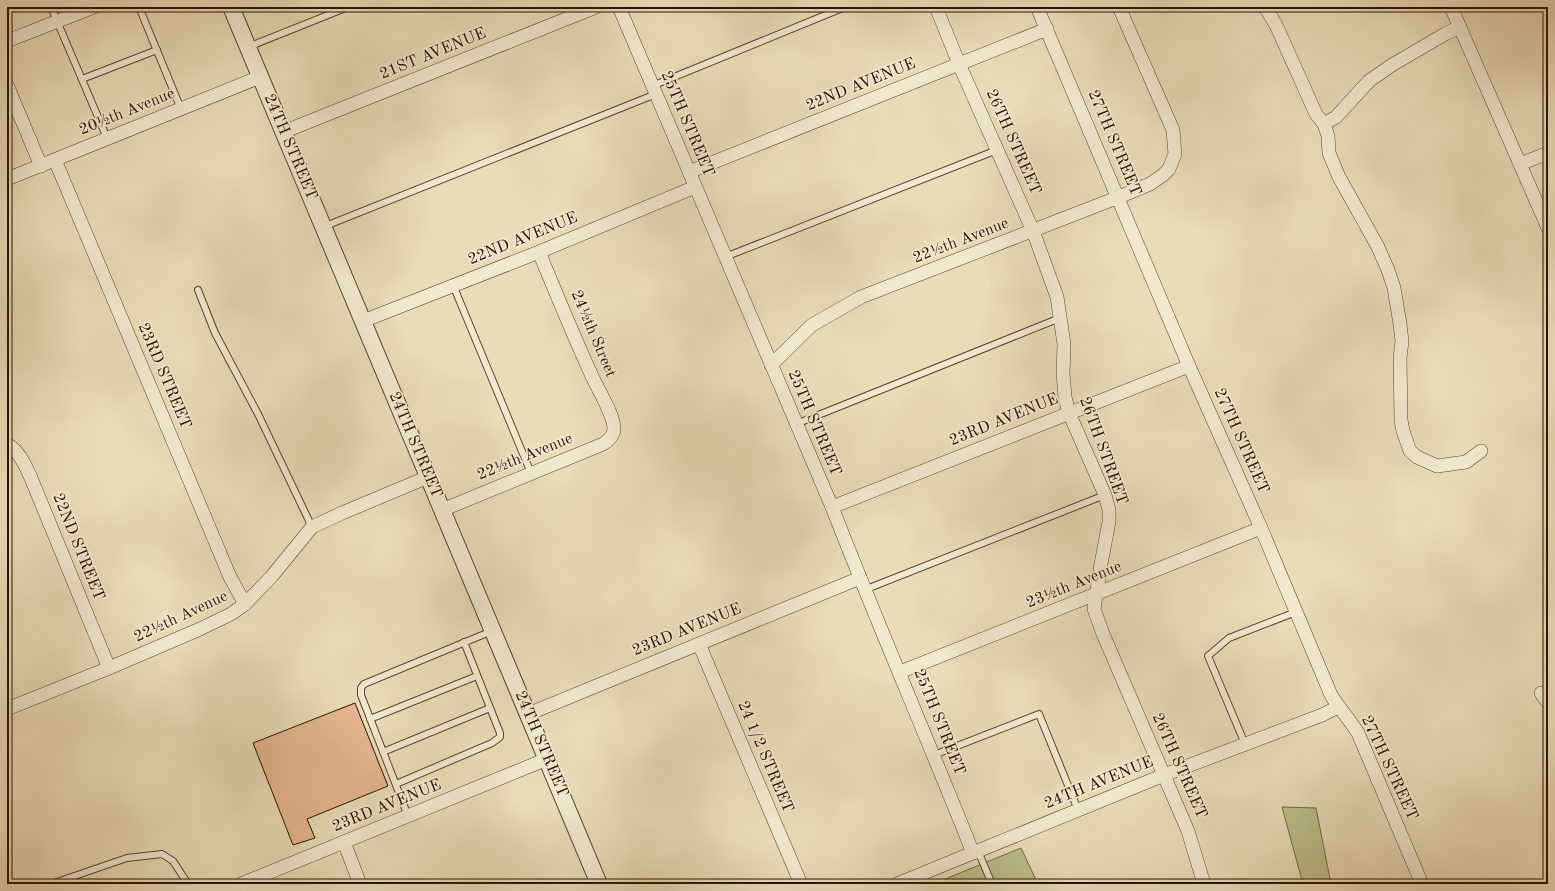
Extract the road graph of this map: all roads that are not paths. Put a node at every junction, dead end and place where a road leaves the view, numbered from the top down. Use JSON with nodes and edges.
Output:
{"nodes":[{"id":1,"x":51,"y":7,"type":"edge"},
{"id":2,"x":94,"y":7,"type":"edge"},
{"id":3,"x":139,"y":7,"type":"edge"},
{"id":4,"x":231,"y":7,"type":"edge"},
{"id":5,"x":348,"y":7,"type":"edge"},
{"id":6,"x":596,"y":7,"type":"edge"},
{"id":7,"x":619,"y":7,"type":"edge"},
{"id":8,"x":845,"y":7,"type":"edge"},
{"id":9,"x":936,"y":7,"type":"edge"},
{"id":10,"x":1037,"y":7,"type":"edge"},
{"id":11,"x":1119,"y":7,"type":"edge"},
{"id":12,"x":1266,"y":7,"type":"edge"},
{"id":13,"x":1451,"y":7,"type":"edge"},
{"id":14,"x":57,"y":22,"type":"junction"},
{"id":15,"x":1460,"y":27,"type":"junction"},
{"id":16,"x":1047,"y":29,"type":"junction"},
{"id":17,"x":7,"y":42,"type":"edge"},
{"id":18,"x":248,"y":48,"type":"junction"},
{"id":19,"x":157,"y":50,"type":"junction"},
{"id":20,"x":959,"y":64,"type":"junction"},
{"id":21,"x":260,"y":77,"type":"junction"},
{"id":22,"x":82,"y":79,"type":"junction"},
{"id":23,"x":7,"y":85,"type":"edge"},
{"id":24,"x":654,"y":90,"type":"junction"},
{"id":25,"x":181,"y":109,"type":"junction"},
{"id":26,"x":1324,"y":124,"type":"junction"},
{"id":27,"x":283,"y":132,"type":"junction"},
{"id":28,"x":108,"y":138,"type":"junction"},
{"id":29,"x":998,"y":150,"type":"junction"},
{"id":30,"x":1548,"y":153,"type":"edge"},
{"id":31,"x":55,"y":160,"type":"junction"},
{"id":32,"x":1520,"y":164,"type":"junction"},
{"id":33,"x":41,"y":166,"type":"junction"},
{"id":34,"x":689,"y":172,"type":"junction"},
{"id":35,"x":7,"y":179,"type":"edge"},
{"id":36,"x":695,"y":187,"type":"junction"},
{"id":37,"x":1118,"y":197,"type":"junction"},
{"id":38,"x":323,"y":227,"type":"junction"},
{"id":39,"x":1548,"y":228,"type":"edge"},
{"id":40,"x":1033,"y":231,"type":"junction"},
{"id":41,"x":539,"y":252,"type":"junction"},
{"id":42,"x":725,"y":257,"type":"junction"},
{"id":43,"x":453,"y":285,"type":"junction"},
{"id":44,"x":198,"y":290,"type":"dead end"},
{"id":45,"x":1060,"y":318,"type":"junction"},
{"id":46,"x":363,"y":321,"type":"junction"},
{"id":47,"x":771,"y":365,"type":"junction"},
{"id":48,"x":1189,"y":366,"type":"junction"},
{"id":49,"x":1069,"y":413,"type":"junction"},
{"id":50,"x":796,"y":424,"type":"junction"},
{"id":51,"x":614,"y":430,"type":"joint"},
{"id":52,"x":7,"y":444,"type":"edge"},
{"id":53,"x":1481,"y":450,"type":"dead end"},
{"id":54,"x":531,"y":473,"type":"junction"},
{"id":55,"x":428,"y":477,"type":"junction"},
{"id":56,"x":1105,"y":495,"type":"junction"},
{"id":57,"x":832,"y":507,"type":"junction"},
{"id":58,"x":442,"y":510,"type":"junction"},
{"id":59,"x":312,"y":527,"type":"junction"},
{"id":60,"x":1261,"y":528,"type":"junction"},
{"id":61,"x":862,"y":584,"type":"junction"},
{"id":62,"x":1096,"y":594,"type":"junction"},
{"id":63,"x":245,"y":604,"type":"junction"},
{"id":64,"x":1296,"y":612,"type":"junction"},
{"id":65,"x":493,"y":630,"type":"junction"},
{"id":66,"x":464,"y":642,"type":"junction"},
{"id":67,"x":699,"y":644,"type":"junction"},
{"id":68,"x":109,"y":668,"type":"junction"},
{"id":69,"x":900,"y":672,"type":"junction"},
{"id":70,"x":477,"y":676,"type":"junction"},
{"id":71,"x":1338,"y":707,"type":"junction"},
{"id":72,"x":490,"y":708,"type":"junction"},
{"id":73,"x":7,"y":709,"type":"edge"},
{"id":74,"x":528,"y":714,"type":"junction"},
{"id":75,"x":370,"y":719,"type":"junction"},
{"id":76,"x":1245,"y":744,"type":"junction"},
{"id":77,"x":383,"y":752,"type":"junction"},
{"id":78,"x":934,"y":755,"type":"junction"},
{"id":79,"x":547,"y":759,"type":"junction"},
{"id":80,"x":1164,"y":775,"type":"junction"},
{"id":81,"x":396,"y":784,"type":"junction"},
{"id":82,"x":1078,"y":810,"type":"junction"},
{"id":83,"x":408,"y":816,"type":"junction"},
{"id":84,"x":344,"y":842,"type":"junction"},
{"id":85,"x":976,"y":852,"type":"junction"},
{"id":86,"x":902,"y":883,"type":"edge"},
{"id":87,"x":51,"y":884,"type":"edge"},
{"id":88,"x":188,"y":884,"type":"edge"},
{"id":89,"x":241,"y":884,"type":"edge"},
{"id":90,"x":360,"y":884,"type":"edge"},
{"id":91,"x":599,"y":884,"type":"edge"},
{"id":92,"x":801,"y":884,"type":"edge"},
{"id":93,"x":992,"y":884,"type":"edge"},
{"id":94,"x":1204,"y":884,"type":"edge"},
{"id":95,"x":1422,"y":884,"type":"edge"}],
"edges":[{"from":1,"to":14,"type":"lane"},
{"from":2,"to":14,"type":"street"},
{"from":3,"to":19,"type":"lane"},
{"from":4,"to":18,"type":"street","name":"24TH STREET"},
{"from":5,"to":18,"type":"lane"},
{"from":6,"to":27,"type":"street","name":"21ST AVENUE"},
{"from":7,"to":24,"type":"street","name":"25TH STREET"},
{"from":8,"to":24,"type":"lane"},
{"from":9,"to":20,"type":"street","name":"26TH STREET"},
{"from":10,"to":16,"type":"street","name":"27TH STREET"},
{"from":11,"to":37,"type":"street","name":"22½th Avenue"},
{"from":12,"to":26,"type":"street"},
{"from":13,"to":15,"type":"street"},
{"from":14,"to":17,"type":"street"},
{"from":14,"to":22,"type":"lane"},
{"from":15,"to":26,"type":"street"},
{"from":15,"to":32,"type":"street"},
{"from":16,"to":20,"type":"street","name":"22ND AVENUE"},
{"from":16,"to":37,"type":"street","name":"27TH STREET"},
{"from":18,"to":21,"type":"street","name":"24TH STREET"},
{"from":19,"to":22,"type":"lane"},
{"from":19,"to":25,"type":"lane"},
{"from":20,"to":29,"type":"street","name":"26TH STREET"},
{"from":20,"to":34,"type":"street","name":"22ND AVENUE"},
{"from":21,"to":25,"type":"street","name":"20½th Avenue"},
{"from":21,"to":27,"type":"street","name":"24TH STREET"},
{"from":22,"to":28,"type":"lane"},
{"from":23,"to":33,"type":"street"},
{"from":24,"to":34,"type":"street","name":"25TH STREET"},
{"from":24,"to":38,"type":"lane"},
{"from":25,"to":28,"type":"street","name":"20½th Avenue"},
{"from":26,"to":53,"type":"street"},
{"from":27,"to":38,"type":"street","name":"24TH STREET"},
{"from":28,"to":31,"type":"street","name":"20½th Avenue"},
{"from":29,"to":40,"type":"street","name":"26TH STREET"},
{"from":29,"to":42,"type":"lane"},
{"from":30,"to":32,"type":"street"},
{"from":31,"to":33,"type":"street","name":"20½th Avenue"},
{"from":31,"to":63,"type":"street","name":"23RD STREET"},
{"from":32,"to":39,"type":"street"},
{"from":33,"to":35,"type":"street","name":"20½th Avenue"},
{"from":34,"to":36,"type":"street","name":"25TH STREET"},
{"from":36,"to":41,"type":"street","name":"22ND AVENUE"},
{"from":36,"to":42,"type":"street","name":"25TH STREET"},
{"from":37,"to":40,"type":"street","name":"22½th Avenue"},
{"from":37,"to":48,"type":"street","name":"27TH STREET"},
{"from":38,"to":46,"type":"street","name":"24TH STREET"},
{"from":40,"to":45,"type":"street","name":"26TH STREET"},
{"from":40,"to":47,"type":"street","name":"22½th Avenue"},
{"from":41,"to":43,"type":"street","name":"22ND AVENUE"},
{"from":41,"to":51,"type":"street","name":"24½th Street"},
{"from":42,"to":47,"type":"street","name":"25TH STREET"},
{"from":43,"to":46,"type":"street","name":"22ND AVENUE"},
{"from":43,"to":54,"type":"lane"},
{"from":44,"to":59,"type":"lane"},
{"from":45,"to":49,"type":"street","name":"26TH STREET"},
{"from":45,"to":50,"type":"lane"},
{"from":46,"to":55,"type":"street","name":"24TH STREET"},
{"from":47,"to":50,"type":"street","name":"25TH STREET"},
{"from":48,"to":49,"type":"street","name":"23RD AVENUE"},
{"from":48,"to":60,"type":"street","name":"27TH STREET"},
{"from":49,"to":56,"type":"street","name":"26TH STREET"},
{"from":49,"to":57,"type":"street","name":"23RD AVENUE"},
{"from":50,"to":57,"type":"street","name":"25TH STREET"},
{"from":51,"to":54,"type":"street","name":"22½th Avenue"},
{"from":52,"to":68,"type":"street","name":"22ND STREET"},
{"from":54,"to":58,"type":"street","name":"22½th Avenue"},
{"from":55,"to":58,"type":"street","name":"24TH STREET"},
{"from":55,"to":59,"type":"street","name":"22½th Avenue"},
{"from":56,"to":61,"type":"lane"},
{"from":56,"to":62,"type":"street","name":"26TH STREET"},
{"from":57,"to":61,"type":"street","name":"25TH STREET"},
{"from":58,"to":65,"type":"street","name":"24TH STREET"},
{"from":59,"to":63,"type":"street","name":"22½th Avenue"},
{"from":60,"to":62,"type":"street","name":"23½th Avenue"},
{"from":60,"to":64,"type":"street","name":"27TH STREET"},
{"from":61,"to":67,"type":"street","name":"23RD AVENUE"},
{"from":61,"to":69,"type":"street","name":"25TH STREET"},
{"from":62,"to":69,"type":"street","name":"23½th Avenue"},
{"from":62,"to":80,"type":"street","name":"26TH STREET"},
{"from":63,"to":68,"type":"street","name":"22½th Avenue"},
{"from":64,"to":71,"type":"street","name":"27TH STREET"},
{"from":64,"to":76,"type":"lane"},
{"from":65,"to":66,"type":"lane"},
{"from":65,"to":74,"type":"street","name":"24TH STREET"},
{"from":66,"to":70,"type":"lane"},
{"from":66,"to":75,"type":"lane"},
{"from":67,"to":74,"type":"street","name":"23RD AVENUE"},
{"from":67,"to":92,"type":"street","name":"24 1/2 STREET"},
{"from":68,"to":73,"type":"street","name":"22½th Avenue"},
{"from":69,"to":78,"type":"street","name":"25TH STREET"},
{"from":70,"to":72,"type":"lane"},
{"from":70,"to":75,"type":"lane"},
{"from":71,"to":76,"type":"street","name":"24TH AVENUE"},
{"from":71,"to":95,"type":"street","name":"27TH STREET"},
{"from":72,"to":77,"type":"lane"},
{"from":72,"to":81,"type":"lane"},
{"from":74,"to":79,"type":"street","name":"24TH STREET"},
{"from":75,"to":77,"type":"lane"},
{"from":76,"to":80,"type":"street","name":"24TH AVENUE"},
{"from":77,"to":81,"type":"lane"},
{"from":78,"to":82,"type":"lane"},
{"from":78,"to":85,"type":"street","name":"25TH STREET"},
{"from":79,"to":83,"type":"street","name":"23RD AVENUE"},
{"from":79,"to":91,"type":"street","name":"24TH STREET"},
{"from":80,"to":82,"type":"street","name":"24TH AVENUE"},
{"from":80,"to":94,"type":"street","name":"26TH STREET"},
{"from":81,"to":83,"type":"lane"},
{"from":82,"to":85,"type":"street","name":"24TH AVENUE"},
{"from":83,"to":84,"type":"street","name":"23RD AVENUE"},
{"from":84,"to":89,"type":"street","name":"23RD AVENUE"},
{"from":84,"to":90,"type":"street"},
{"from":85,"to":86,"type":"street","name":"24TH AVENUE"},
{"from":85,"to":93,"type":"lane"},
{"from":87,"to":88,"type":"lane"}]}
